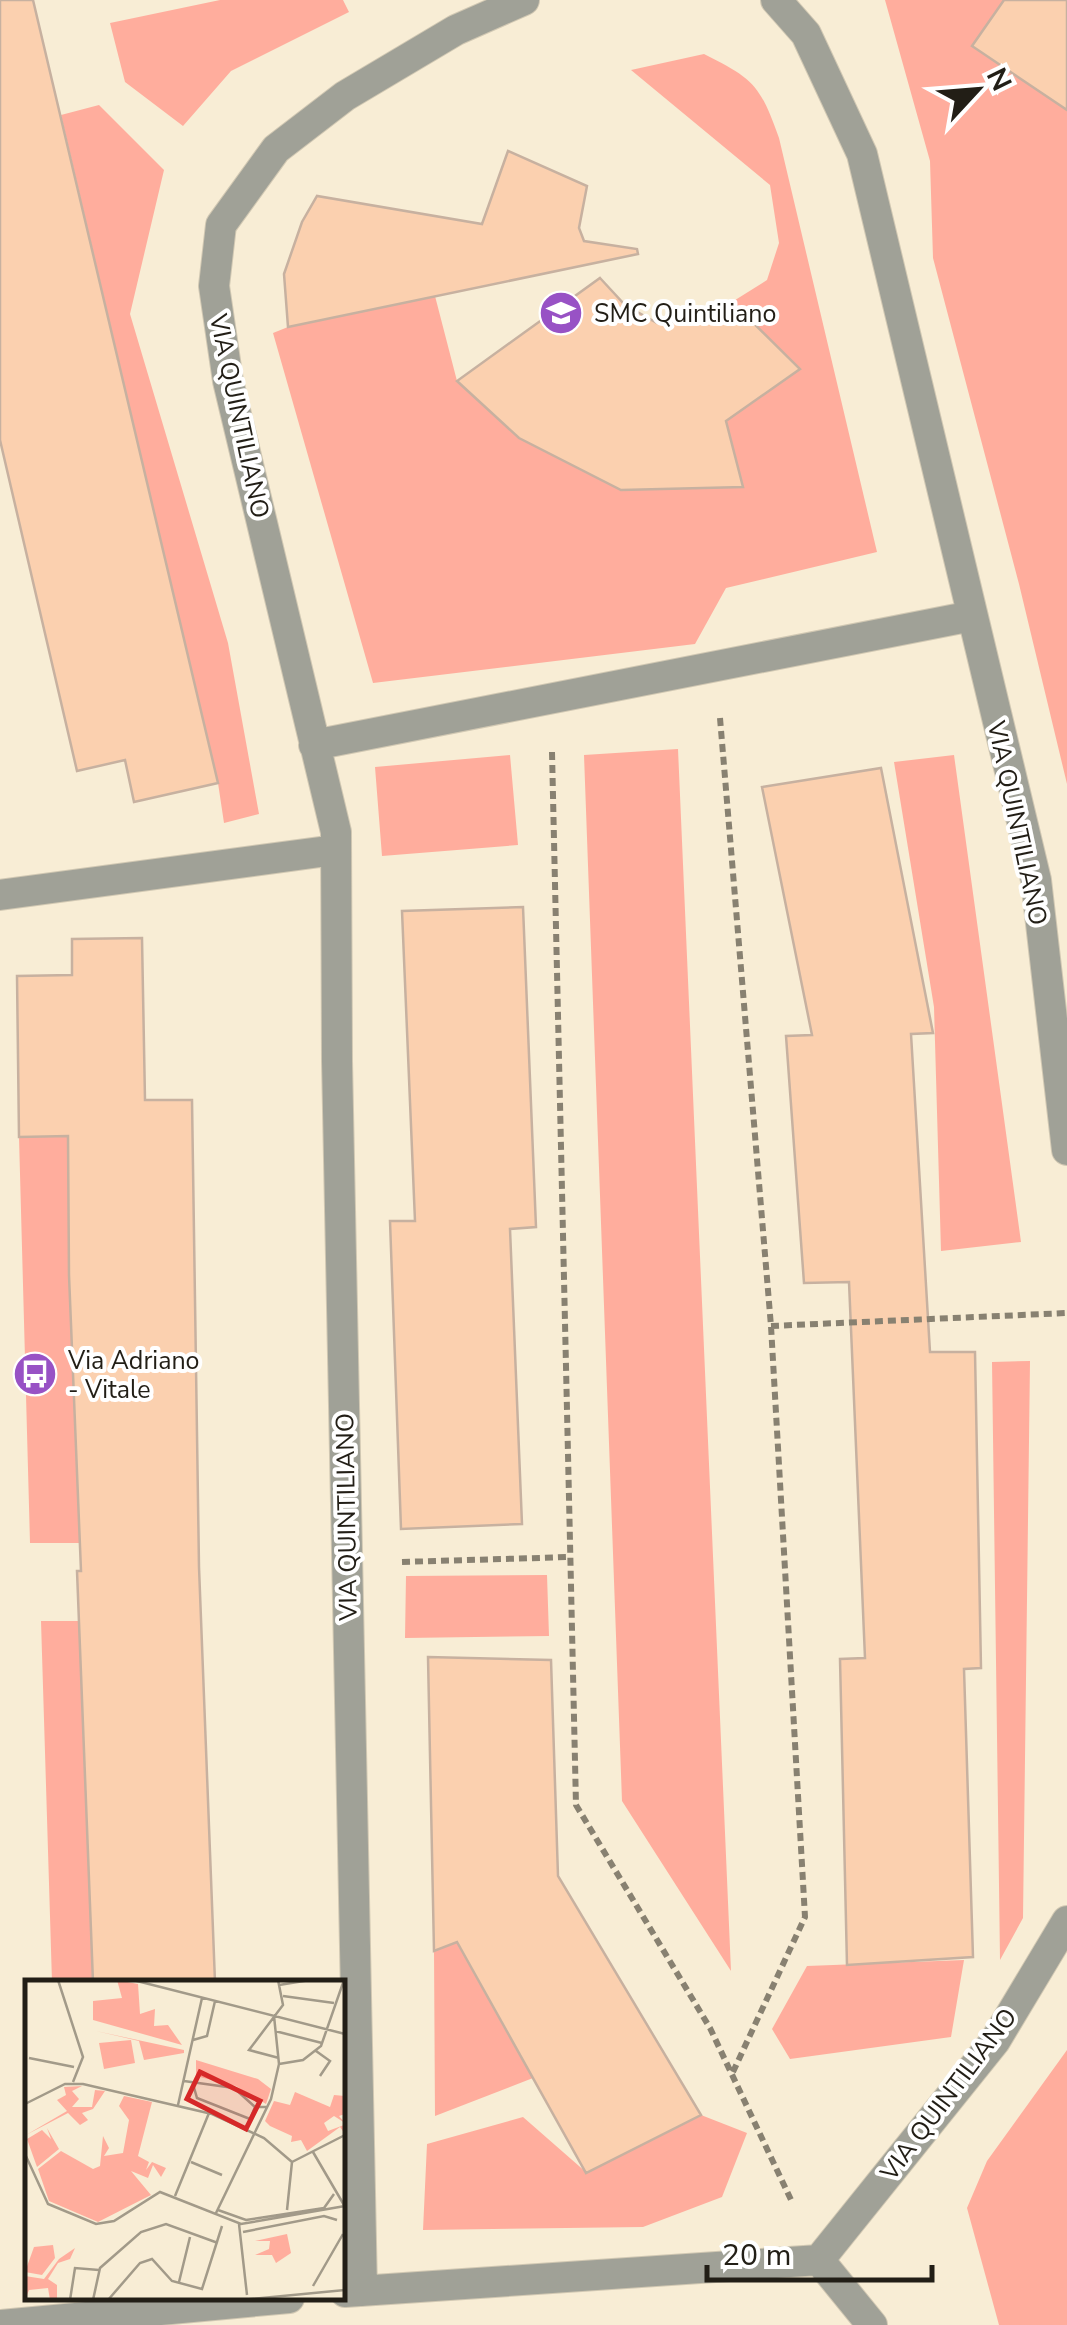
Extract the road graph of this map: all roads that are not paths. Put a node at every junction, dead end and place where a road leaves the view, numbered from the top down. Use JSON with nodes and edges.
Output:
{"nodes":[{"id":1,"x":524,"y":0,"type":"edge"},
{"id":2,"x":776,"y":0,"type":"edge"},
{"id":3,"x":972,"y":616,"type":"junction"},
{"id":4,"x":314,"y":746,"type":"junction"},
{"id":5,"x":335,"y":850,"type":"junction"},
{"id":6,"x":0,"y":895,"type":"edge"},
{"id":7,"x":1067,"y":1150,"type":"edge"},
{"id":8,"x":1067,"y":1920,"type":"edge"},
{"id":9,"x":819,"y":2260,"type":"junction"},
{"id":10,"x":352,"y":2292,"type":"edge"},
{"id":11,"x":268,"y":2300,"type":"edge"},
{"id":12,"x":0,"y":2325,"type":"edge"},
{"id":13,"x":872,"y":2325,"type":"edge"}],
"edges":[{"from":1,"to":4,"type":"street","name":"VIA QUINTILIANO"},
{"from":2,"to":3,"type":"street","name":"VIA QUINTILIANO"},
{"from":3,"to":4,"type":"street"},
{"from":3,"to":7,"type":"street","name":"VIA QUINTILIANO"},
{"from":4,"to":5,"type":"street","name":"VIA QUINTILIANO"},
{"from":5,"to":6,"type":"street"},
{"from":5,"to":10,"type":"street","name":"VIA QUINTILIANO"},
{"from":8,"to":9,"type":"street","name":"VIA QUINTILIANO"},
{"from":9,"to":10,"type":"street","name":"VIA QUINTILIANO"},
{"from":9,"to":13,"type":"street"},
{"from":11,"to":12,"type":"street"}]}
